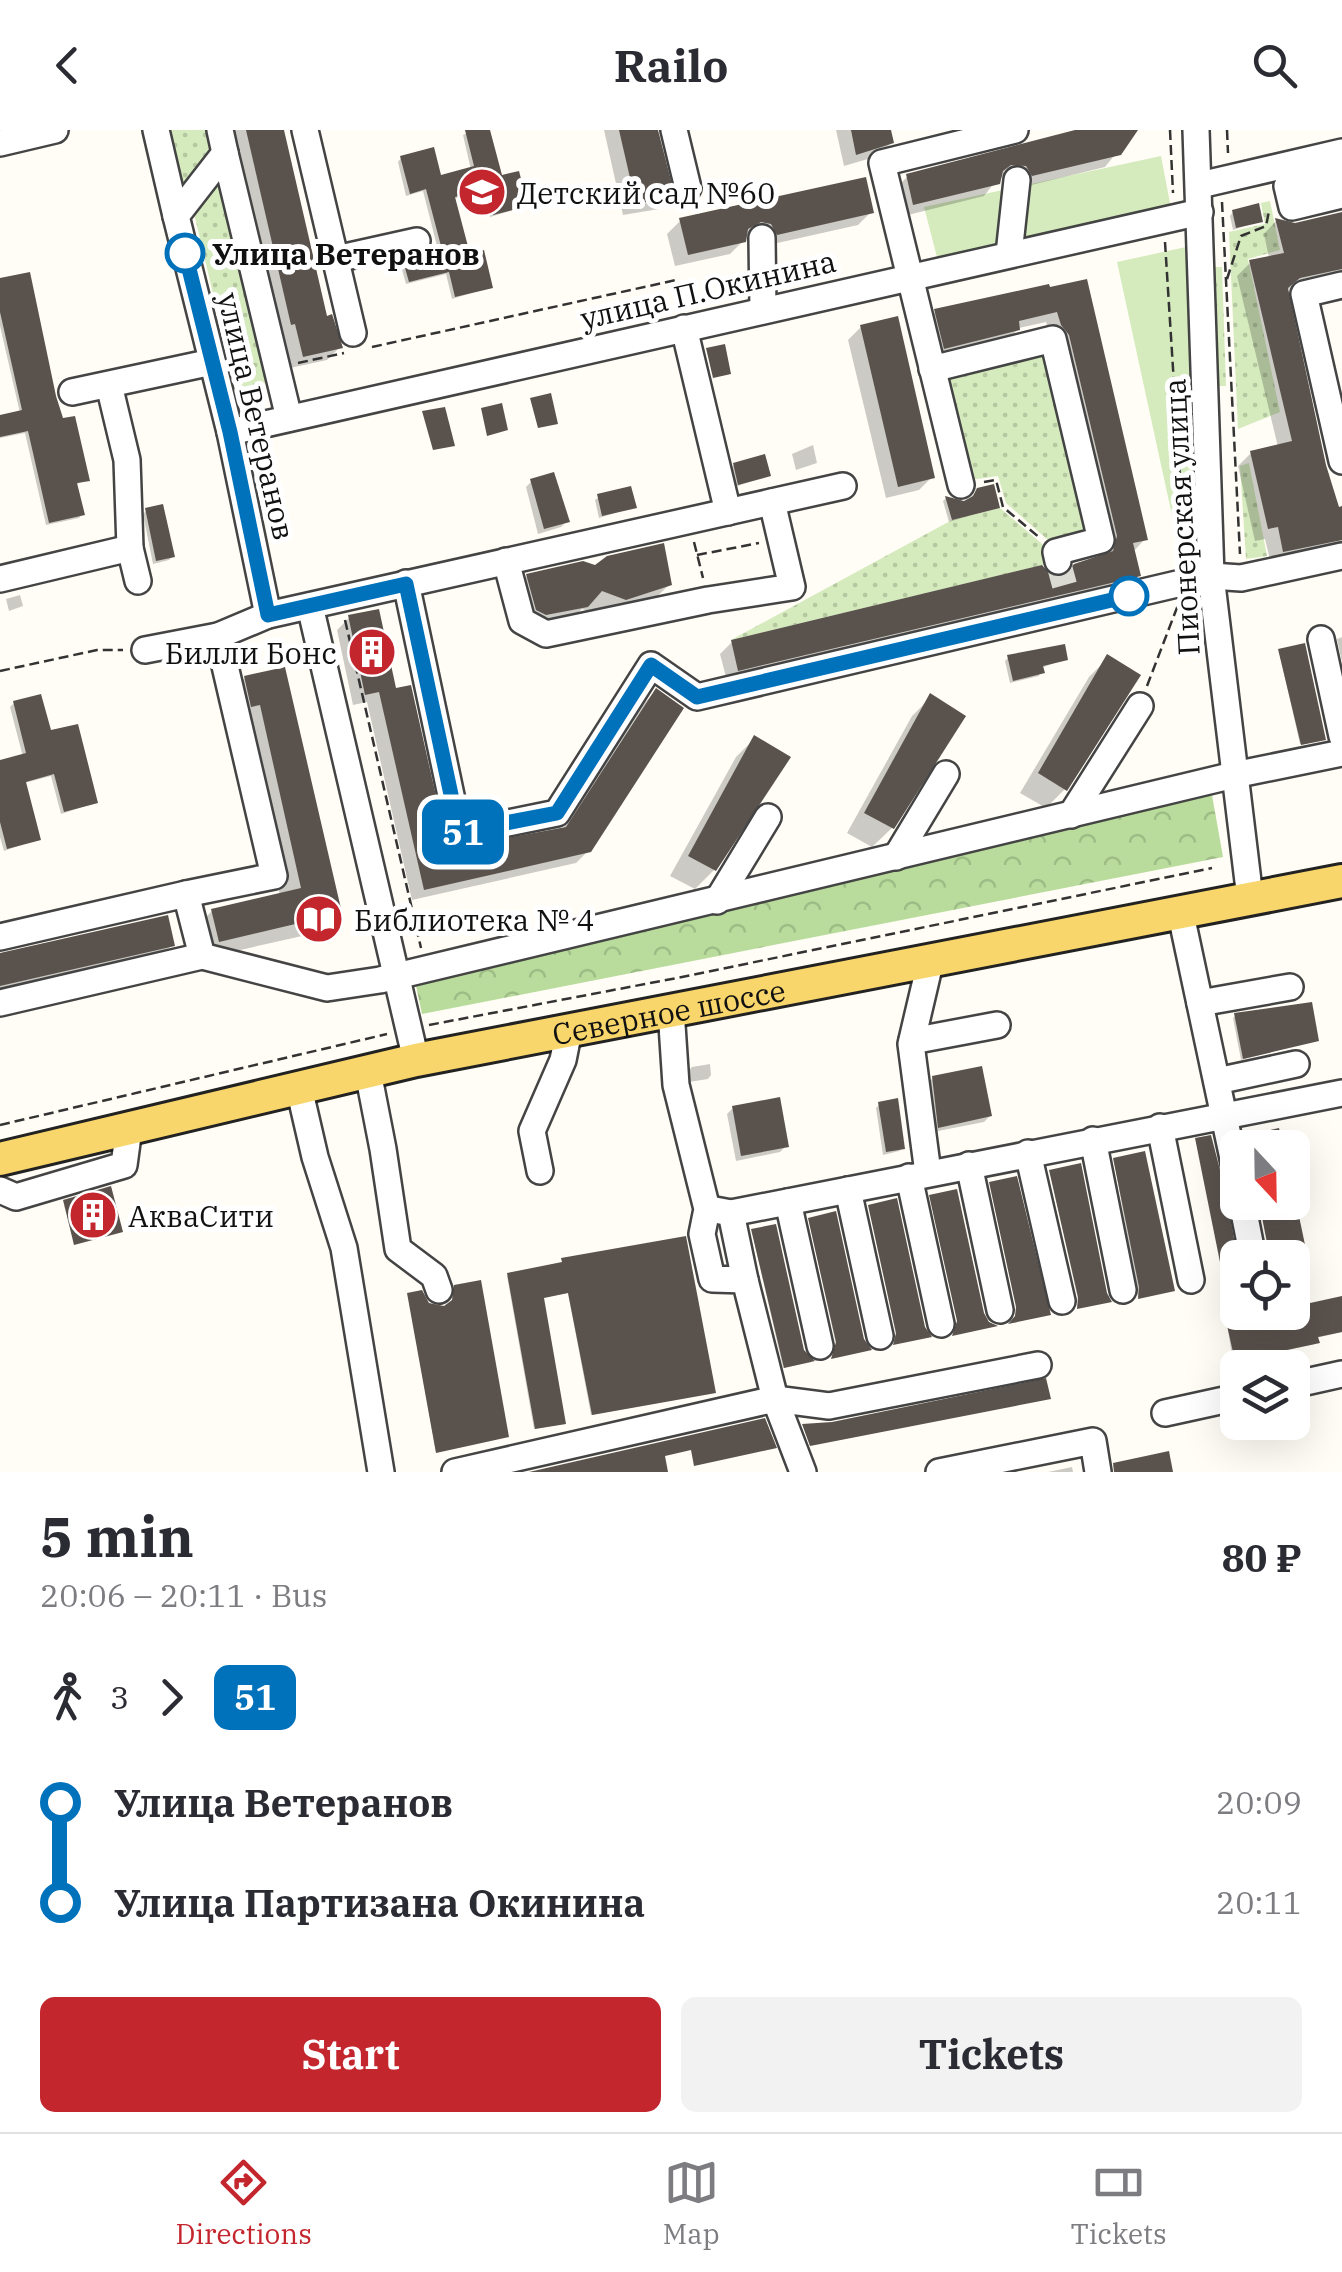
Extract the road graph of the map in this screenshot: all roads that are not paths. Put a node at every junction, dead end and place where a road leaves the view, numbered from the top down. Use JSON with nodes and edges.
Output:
{"nodes":[{"id":1,"x":55,"y":130,"type":"edge"},
{"id":2,"x":156,"y":130,"type":"edge"},
{"id":3,"x":305,"y":130,"type":"edge"},
{"id":4,"x":674,"y":130,"type":"edge"},
{"id":5,"x":904,"y":130,"type":"edge"},
{"id":6,"x":1015,"y":130,"type":"edge"},
{"id":7,"x":1196,"y":130,"type":"edge"},
{"id":8,"x":222,"y":142,"type":"edge"},
{"id":9,"x":0,"y":143,"type":"edge"},
{"id":10,"x":1342,"y":152,"type":"edge"},
{"id":11,"x":910,"y":156,"type":"junction"},
{"id":12,"x":1342,"y":173,"type":"edge"},
{"id":13,"x":1017,"y":180,"type":"dead end"},
{"id":14,"x":1200,"y":185,"type":"junction"},
{"id":15,"x":688,"y":188,"type":"dead end"},
{"id":16,"x":1342,"y":195,"type":"edge"},
{"id":17,"x":1212,"y":206,"type":"junction"},
{"id":18,"x":176,"y":216,"type":"junction"},
{"id":19,"x":762,"y":238,"type":"dead end"},
{"id":20,"x":417,"y":241,"type":"dead end"},
{"id":21,"x":1009,"y":254,"type":"junction"},
{"id":22,"x":336,"y":258,"type":"junction"},
{"id":23,"x":909,"y":276,"type":"junction"},
{"id":24,"x":1342,"y":285,"type":"edge"},
{"id":25,"x":763,"y":310,"type":"junction"},
{"id":26,"x":684,"y":328,"type":"junction"},
{"id":27,"x":354,"y":344,"type":"road end"},
{"id":28,"x":223,"y":368,"type":"junction"},
{"id":29,"x":932,"y":369,"type":"junction"},
{"id":30,"x":109,"y":385,"type":"junction"},
{"id":31,"x":72,"y":392,"type":"dead end"},
{"id":32,"x":289,"y":418,"type":"junction"},
{"id":33,"x":230,"y":432,"type":"junction"},
{"id":34,"x":1342,"y":461,"type":"edge"},
{"id":35,"x":961,"y":485,"type":"road end"},
{"id":36,"x":842,"y":486,"type":"dead end"},
{"id":37,"x":772,"y":502,"type":"junction"},
{"id":38,"x":728,"y":512,"type":"junction"},
{"id":39,"x":130,"y":548,"type":"junction"},
{"id":40,"x":1057,"y":556,"type":"road end"},
{"id":41,"x":1342,"y":556,"type":"edge"},
{"id":42,"x":506,"y":561,"type":"junction"},
{"id":43,"x":0,"y":579,"type":"edge"},
{"id":44,"x":1198,"y":579,"type":"junction"},
{"id":45,"x":138,"y":580,"type":"dead end"},
{"id":46,"x":406,"y":584,"type":"junction"},
{"id":47,"x":310,"y":606,"type":"junction"},
{"id":48,"x":268,"y":615,"type":"junction"},
{"id":49,"x":218,"y":636,"type":"junction"},
{"id":50,"x":1320,"y":639,"type":"dead end"},
{"id":51,"x":145,"y":650,"type":"road end"},
{"id":52,"x":1140,"y":706,"type":"road end"},
{"id":53,"x":1342,"y":736,"type":"edge"},
{"id":54,"x":1342,"y":752,"type":"edge"},
{"id":55,"x":946,"y":774,"type":"dead end"},
{"id":56,"x":1234,"y":775,"type":"junction"},
{"id":57,"x":1071,"y":815,"type":"junction"},
{"id":58,"x":768,"y":817,"type":"dead end"},
{"id":59,"x":896,"y":857,"type":"junction"},
{"id":60,"x":1342,"y":881,"type":"edge"},
{"id":61,"x":186,"y":894,"type":"junction"},
{"id":62,"x":1250,"y":898,"type":"junction"},
{"id":63,"x":717,"y":901,"type":"junction"},
{"id":64,"x":1180,"y":910,"type":"junction"},
{"id":65,"x":0,"y":937,"type":"edge"},
{"id":66,"x":202,"y":956,"type":"junction"},
{"id":67,"x":932,"y":959,"type":"junction"},
{"id":68,"x":397,"y":975,"type":"junction"},
{"id":69,"x":1290,"y":987,"type":"dead end"},
{"id":70,"x":0,"y":1003,"type":"edge"},
{"id":71,"x":1200,"y":1003,"type":"junction"},
{"id":72,"x":670,"y":1010,"type":"junction"},
{"id":73,"x":997,"y":1025,"type":"dead end"},
{"id":74,"x":569,"y":1030,"type":"junction"},
{"id":75,"x":912,"y":1041,"type":"junction"},
{"id":76,"x":412,"y":1044,"type":"junction"},
{"id":77,"x":1296,"y":1064,"type":"dead end"},
{"id":78,"x":368,"y":1072,"type":"junction"},
{"id":79,"x":1217,"y":1082,"type":"junction"},
{"id":80,"x":299,"y":1088,"type":"junction"},
{"id":81,"x":1342,"y":1093,"type":"edge"},
{"id":82,"x":1224,"y":1114,"type":"junction"},
{"id":83,"x":1160,"y":1127,"type":"junction"},
{"id":84,"x":129,"y":1128,"type":"junction"},
{"id":85,"x":1227,"y":1130,"type":"edge"},
{"id":86,"x":1093,"y":1140,"type":"junction"},
{"id":87,"x":1028,"y":1154,"type":"junction"},
{"id":88,"x":0,"y":1159,"type":"edge"},
{"id":89,"x":968,"y":1165,"type":"junction"},
{"id":90,"x":540,"y":1171,"type":"dead end"},
{"id":91,"x":918,"y":1175,"type":"junction"},
{"id":92,"x":0,"y":1190,"type":"edge"},
{"id":93,"x":848,"y":1190,"type":"junction"},
{"id":94,"x":788,"y":1202,"type":"junction"},
{"id":95,"x":719,"y":1211,"type":"junction"},
{"id":96,"x":1191,"y":1280,"type":"dead end"},
{"id":97,"x":439,"y":1290,"type":"dead end"},
{"id":98,"x":1123,"y":1290,"type":"dead end"},
{"id":99,"x":1062,"y":1301,"type":"dead end"},
{"id":100,"x":1000,"y":1310,"type":"dead end"},
{"id":101,"x":941,"y":1324,"type":"dead end"},
{"id":102,"x":880,"y":1336,"type":"dead end"},
{"id":103,"x":820,"y":1346,"type":"dead end"},
{"id":104,"x":1038,"y":1365,"type":"dead end"},
{"id":105,"x":1342,"y":1374,"type":"edge"},
{"id":106,"x":1310,"y":1381,"type":"edge"},
{"id":107,"x":775,"y":1399,"type":"junction"},
{"id":108,"x":1220,"y":1401,"type":"edge"},
{"id":109,"x":1165,"y":1413,"type":"dead end"},
{"id":110,"x":1004,"y":1466,"type":"edge"},
{"id":111,"x":382,"y":1472,"type":"edge"},
{"id":112,"x":455,"y":1472,"type":"edge"},
{"id":113,"x":803,"y":1472,"type":"edge"},
{"id":114,"x":940,"y":1472,"type":"edge"},
{"id":115,"x":1098,"y":1472,"type":"edge"}],
"edges":[{"from":1,"to":9,"type":"street"},
{"from":2,"to":18,"type":"street","name":"улица Ветеранов"},
{"from":3,"to":22,"type":"street"},
{"from":4,"to":15,"type":"street"},
{"from":5,"to":11,"type":"street"},
{"from":6,"to":11,"type":"street"},
{"from":7,"to":14,"type":"street","name":"Пионерская улица"},
{"from":8,"to":18,"type":"street"},
{"from":8,"to":32,"type":"street"},
{"from":10,"to":14,"type":"street"},
{"from":11,"to":23,"type":"street"},
{"from":12,"to":16,"type":"street"},
{"from":13,"to":21,"type":"street"},
{"from":14,"to":17,"type":"street","name":"Пионерская улица"},
{"from":17,"to":21,"type":"street","name":"улица П.Окинина"},
{"from":17,"to":44,"type":"street","name":"Пионерская улица"},
{"from":18,"to":28,"type":"street","name":"улица Ветеранов"},
{"from":19,"to":25,"type":"street"},
{"from":20,"to":22,"type":"street"},
{"from":21,"to":23,"type":"street","name":"улица П.Окинина"},
{"from":22,"to":27,"type":"street"},
{"from":23,"to":25,"type":"street","name":"улица П.Окинина"},
{"from":23,"to":29,"type":"street"},
{"from":24,"to":34,"type":"street"},
{"from":25,"to":26,"type":"street","name":"улица П.Окинина"},
{"from":26,"to":32,"type":"street","name":"улица П.Окинина"},
{"from":26,"to":38,"type":"street"},
{"from":28,"to":30,"type":"street"},
{"from":28,"to":33,"type":"street","name":"улица Ветеранов"},
{"from":29,"to":35,"type":"street"},
{"from":29,"to":40,"type":"street"},
{"from":30,"to":31,"type":"street"},
{"from":30,"to":39,"type":"street"},
{"from":32,"to":33,"type":"street","name":"улица П.Окинина"},
{"from":33,"to":48,"type":"street","name":"улица Ветеранов"},
{"from":36,"to":37,"type":"street"},
{"from":37,"to":38,"type":"street"},
{"from":37,"to":42,"type":"street"},
{"from":38,"to":42,"type":"street"},
{"from":39,"to":43,"type":"street"},
{"from":39,"to":45,"type":"street"},
{"from":41,"to":44,"type":"street"},
{"from":42,"to":46,"type":"street"},
{"from":44,"to":46,"type":"street"},
{"from":44,"to":56,"type":"street","name":"Пионерская улица"},
{"from":46,"to":47,"type":"street"},
{"from":47,"to":48,"type":"street"},
{"from":47,"to":68,"type":"street"},
{"from":48,"to":49,"type":"street"},
{"from":49,"to":51,"type":"street"},
{"from":49,"to":61,"type":"street"},
{"from":50,"to":53,"type":"street"},
{"from":52,"to":57,"type":"street"},
{"from":54,"to":56,"type":"street"},
{"from":55,"to":59,"type":"street"},
{"from":56,"to":57,"type":"street"},
{"from":56,"to":62,"type":"street","name":"Пионерская улица"},
{"from":57,"to":59,"type":"street"},
{"from":58,"to":63,"type":"street"},
{"from":59,"to":63,"type":"street"},
{"from":60,"to":62,"type":"main road","name":"Северное шоссе"},
{"from":61,"to":65,"type":"street"},
{"from":61,"to":66,"type":"street"},
{"from":62,"to":64,"type":"main road","name":"Северное шоссе"},
{"from":63,"to":68,"type":"street"},
{"from":64,"to":67,"type":"main road","name":"Северное шоссе"},
{"from":64,"to":71,"type":"street"},
{"from":66,"to":68,"type":"street"},
{"from":66,"to":70,"type":"street"},
{"from":67,"to":72,"type":"main road","name":"Северное шоссе"},
{"from":67,"to":75,"type":"street"},
{"from":68,"to":76,"type":"street"},
{"from":69,"to":71,"type":"street"},
{"from":71,"to":79,"type":"street"},
{"from":72,"to":74,"type":"main road","name":"Северное шоссе"},
{"from":72,"to":95,"type":"street"},
{"from":73,"to":75,"type":"street"},
{"from":74,"to":76,"type":"main road","name":"Северное шоссе"},
{"from":74,"to":90,"type":"street"},
{"from":75,"to":91,"type":"street"},
{"from":76,"to":78,"type":"main road","name":"Северное шоссе"},
{"from":77,"to":79,"type":"street"},
{"from":78,"to":80,"type":"main road","name":"Северное шоссе"},
{"from":78,"to":97,"type":"street"},
{"from":79,"to":82,"type":"street"},
{"from":80,"to":84,"type":"main road","name":"Северное шоссе"},
{"from":80,"to":111,"type":"street"},
{"from":81,"to":82,"type":"street"},
{"from":82,"to":83,"type":"street"},
{"from":82,"to":85,"type":"street"},
{"from":83,"to":86,"type":"street"},
{"from":83,"to":96,"type":"street"},
{"from":84,"to":88,"type":"main road","name":"Северное шоссе"},
{"from":84,"to":92,"type":"street"},
{"from":86,"to":87,"type":"street"},
{"from":86,"to":98,"type":"street"},
{"from":87,"to":89,"type":"street"},
{"from":87,"to":99,"type":"street"},
{"from":89,"to":91,"type":"street"},
{"from":89,"to":100,"type":"street"},
{"from":91,"to":93,"type":"street"},
{"from":91,"to":101,"type":"street"},
{"from":93,"to":94,"type":"street"},
{"from":93,"to":102,"type":"street"},
{"from":94,"to":95,"type":"street"},
{"from":94,"to":103,"type":"street"},
{"from":95,"to":107,"type":"street"},
{"from":104,"to":107,"type":"street"},
{"from":105,"to":106,"type":"street"},
{"from":107,"to":112,"type":"street"},
{"from":107,"to":113,"type":"street"},
{"from":108,"to":109,"type":"street"},
{"from":110,"to":114,"type":"street"},
{"from":110,"to":115,"type":"street"}]}
